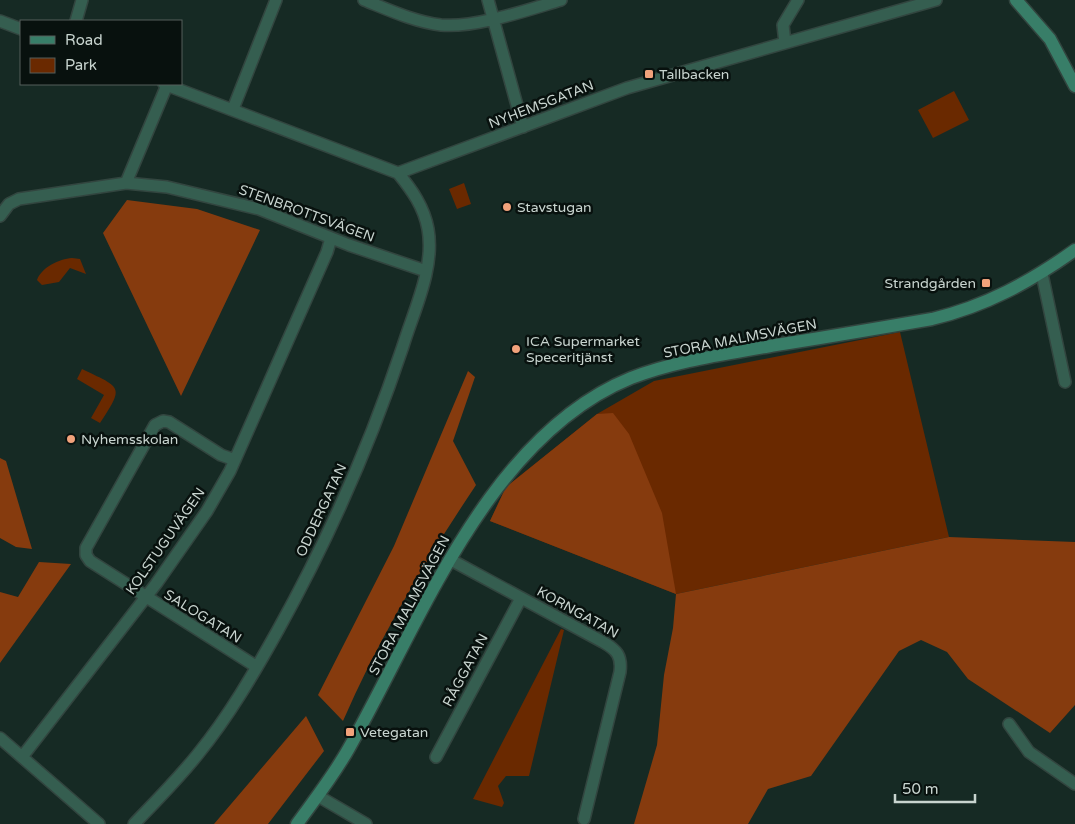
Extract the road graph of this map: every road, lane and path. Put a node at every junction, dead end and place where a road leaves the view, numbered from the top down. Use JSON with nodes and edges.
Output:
{"nodes":[{"id":1,"x":82,"y":0,"type":"edge"},
{"id":2,"x":276,"y":0,"type":"edge"},
{"id":3,"x":364,"y":0,"type":"edge"},
{"id":4,"x":488,"y":0,"type":"edge"},
{"id":5,"x":561,"y":0,"type":"edge"},
{"id":6,"x":798,"y":0,"type":"edge"},
{"id":7,"x":936,"y":0,"type":"edge"},
{"id":8,"x":1016,"y":0,"type":"edge"},
{"id":9,"x":493,"y":18,"type":"junction"},
{"id":10,"x":76,"y":20,"type":"edge"},
{"id":11,"x":0,"y":21,"type":"edge"},
{"id":12,"x":20,"y":29,"type":"edge"},
{"id":13,"x":785,"y":43,"type":"junction"},
{"id":14,"x":166,"y":85,"type":"edge"},
{"id":15,"x":169,"y":85,"type":"edge"},
{"id":16,"x":1075,"y":86,"type":"edge"},
{"id":17,"x":233,"y":109,"type":"junction"},
{"id":18,"x":523,"y":127,"type":"junction"},
{"id":19,"x":398,"y":173,"type":"junction"},
{"id":20,"x":126,"y":183,"type":"junction"},
{"id":21,"x":5,"y":202,"type":"edge"},
{"id":22,"x":0,"y":216,"type":"edge"},
{"id":23,"x":331,"y":238,"type":"junction"},
{"id":24,"x":1075,"y":250,"type":"edge"},
{"id":25,"x":426,"y":271,"type":"junction"},
{"id":26,"x":1042,"y":274,"type":"junction"},
{"id":27,"x":1065,"y":382,"type":"dead end"},
{"id":28,"x":235,"y":460,"type":"junction"},
{"id":29,"x":451,"y":560,"type":"junction"},
{"id":30,"x":146,"y":596,"type":"junction"},
{"id":31,"x":521,"y":598,"type":"junction"},
{"id":32,"x":257,"y":667,"type":"junction"},
{"id":33,"x":1009,"y":724,"type":"dead end"},
{"id":34,"x":0,"y":738,"type":"edge"},
{"id":35,"x":436,"y":757,"type":"dead end"},
{"id":36,"x":22,"y":758,"type":"junction"},
{"id":37,"x":1075,"y":784,"type":"edge"},
{"id":38,"x":318,"y":796,"type":"junction"},
{"id":39,"x":584,"y":819,"type":"dead end"},
{"id":40,"x":99,"y":824,"type":"edge"},
{"id":41,"x":134,"y":824,"type":"edge"},
{"id":42,"x":297,"y":824,"type":"edge"},
{"id":43,"x":366,"y":824,"type":"edge"}],
"edges":[{"from":1,"to":10,"type":"street"},
{"from":2,"to":17,"type":"street"},
{"from":3,"to":9,"type":"street"},
{"from":4,"to":9,"type":"street"},
{"from":5,"to":9,"type":"street"},
{"from":6,"to":13,"type":"street"},
{"from":7,"to":13,"type":"street","name":"NYHEMSGATAN"},
{"from":8,"to":16,"type":"street"},
{"from":9,"to":18,"type":"street"},
{"from":11,"to":12,"type":"street"},
{"from":13,"to":18,"type":"street","name":"NYHEMSGATAN"},
{"from":14,"to":20,"type":"street"},
{"from":15,"to":17,"type":"street"},
{"from":17,"to":19,"type":"street"},
{"from":18,"to":19,"type":"street","name":"NYHEMSGATAN"},
{"from":19,"to":25,"type":"street","name":"ODDERGATAN"},
{"from":20,"to":21,"type":"street","name":"STENBROTTSVÄGEN"},
{"from":20,"to":23,"type":"street","name":"STENBROTTSVÄGEN"},
{"from":21,"to":22,"type":"street"},
{"from":23,"to":25,"type":"street","name":"STENBROTTSVÄGEN"},
{"from":23,"to":28,"type":"street","name":"KOLSTUGUVÄGEN"},
{"from":24,"to":26,"type":"street","name":"STORA MALMSVÄGEN"},
{"from":25,"to":32,"type":"street","name":"ODDERGATAN"},
{"from":26,"to":27,"type":"street"},
{"from":26,"to":29,"type":"street","name":"STORA MALMSVÄGEN"},
{"from":28,"to":30,"type":"street","name":"KOLSTUGUVÄGEN"},
{"from":28,"to":30,"type":"street","name":"SALOGATAN"},
{"from":29,"to":31,"type":"street","name":"KORNGATAN"},
{"from":29,"to":38,"type":"street","name":"STORA MALMSVÄGEN"},
{"from":30,"to":32,"type":"street","name":"SALOGATAN"},
{"from":30,"to":36,"type":"street","name":"KOLSTUGUVÄGEN"},
{"from":31,"to":35,"type":"street","name":"RÅGGATAN"},
{"from":31,"to":39,"type":"street","name":"KORNGATAN"},
{"from":32,"to":41,"type":"street","name":"ODDERGATAN"},
{"from":33,"to":37,"type":"street"},
{"from":34,"to":36,"type":"street"},
{"from":36,"to":40,"type":"street"},
{"from":38,"to":42,"type":"street","name":"STORA MALMSVÄGEN"},
{"from":38,"to":43,"type":"street"}]}
